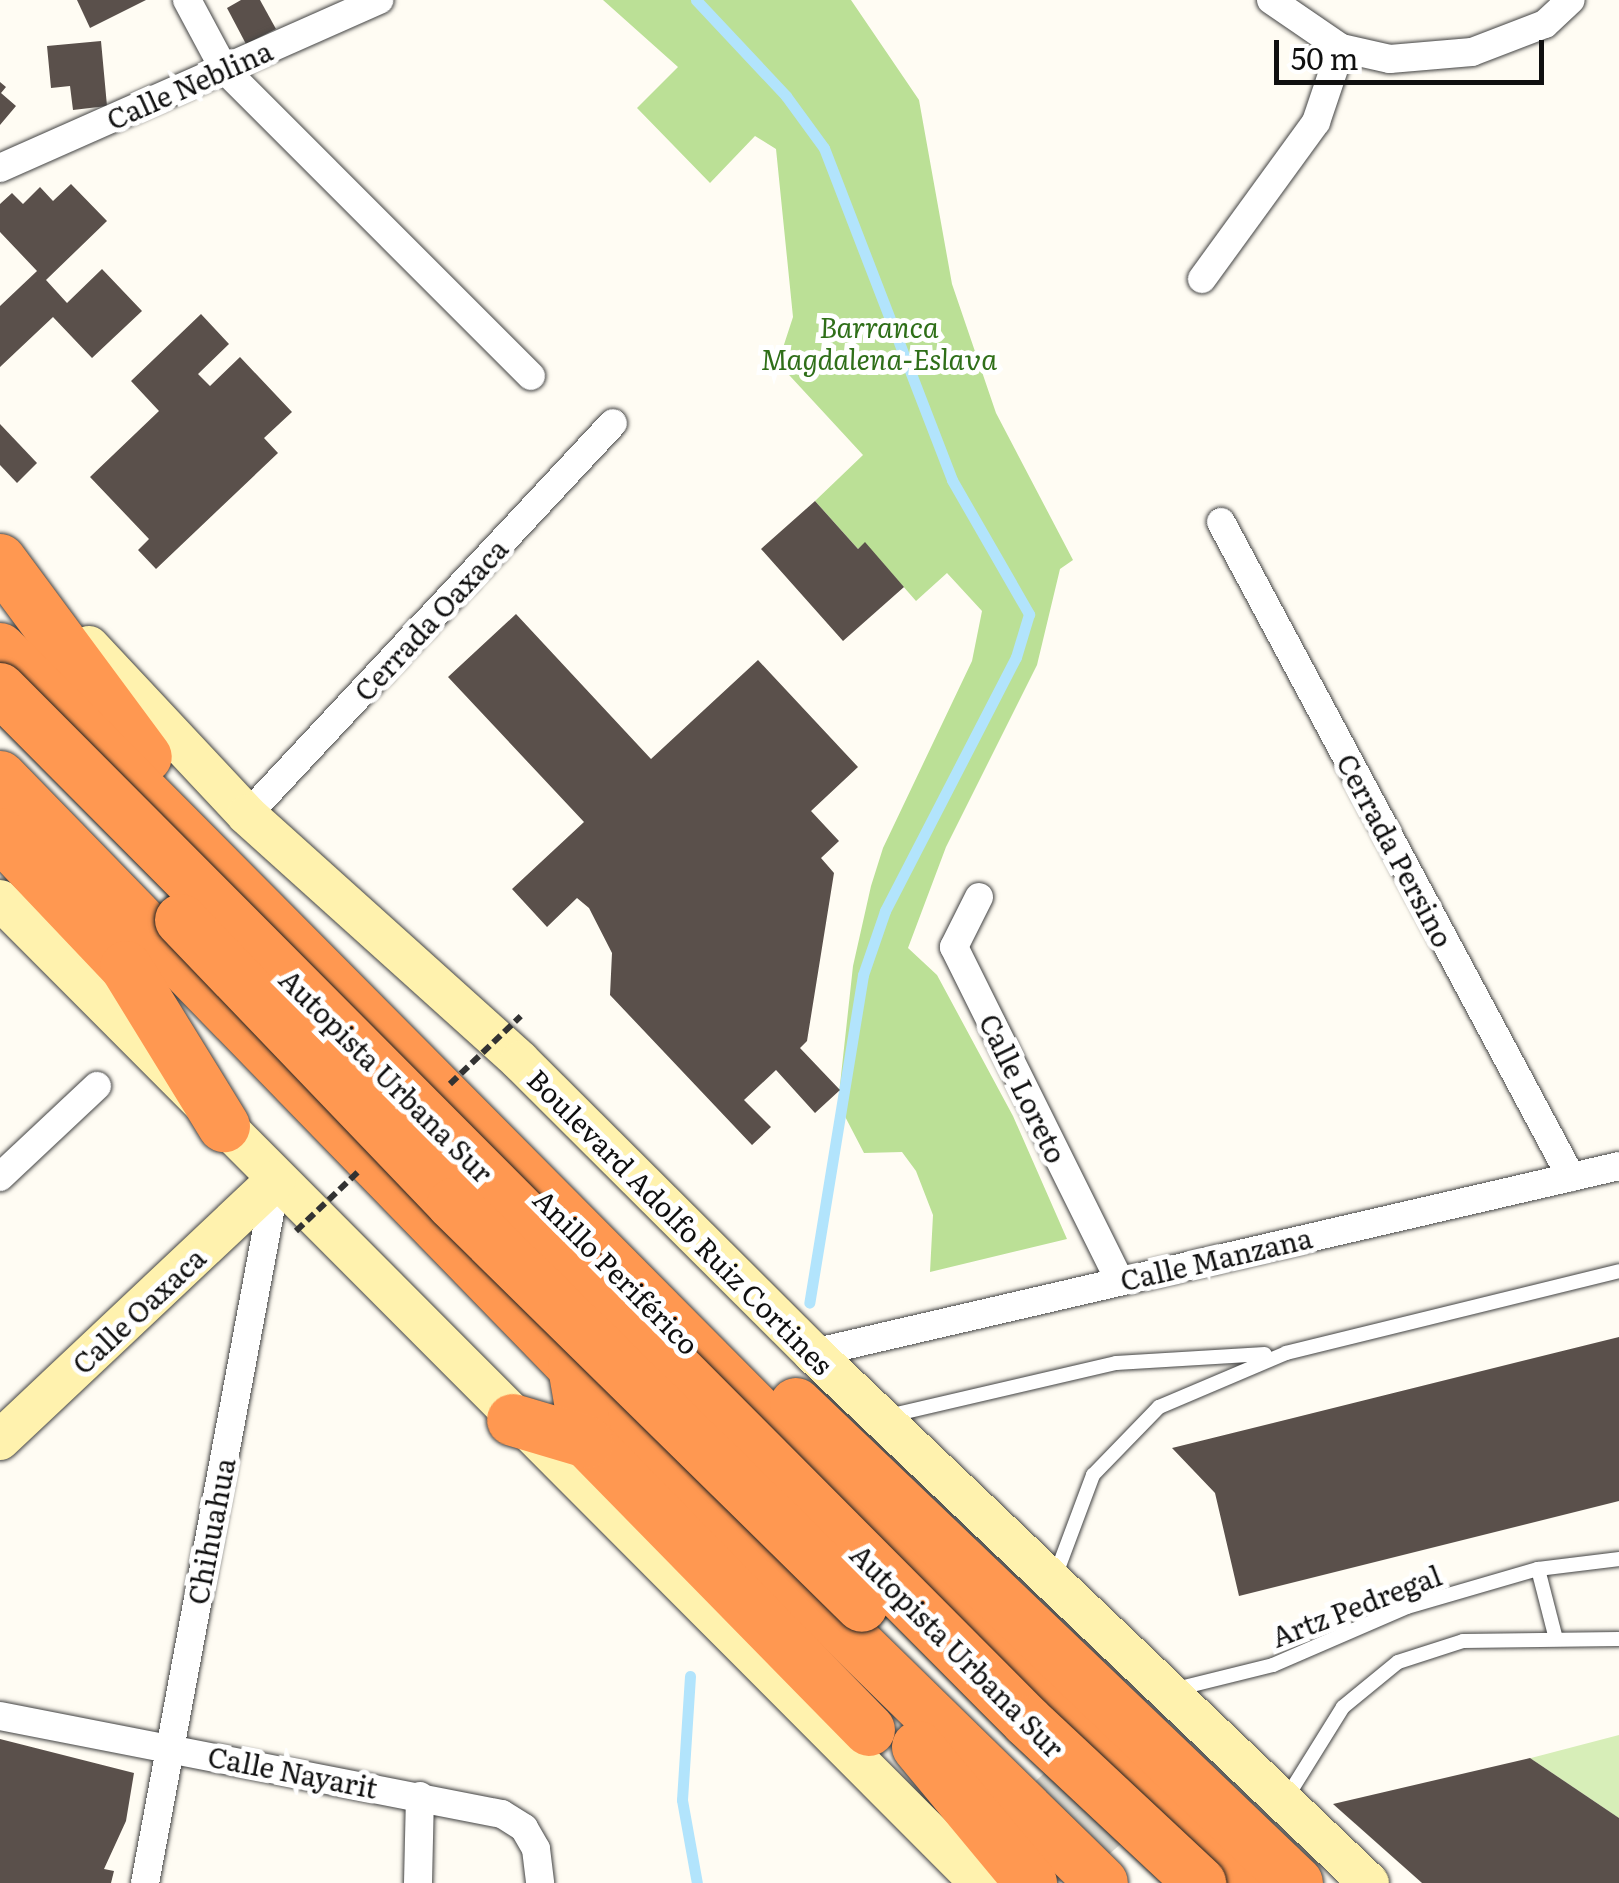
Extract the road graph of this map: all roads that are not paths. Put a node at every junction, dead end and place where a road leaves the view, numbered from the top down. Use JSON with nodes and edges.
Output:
{"nodes":[{"id":1,"x":187,"y":0,"type":"edge"},
{"id":2,"x":379,"y":0,"type":"edge"},
{"id":3,"x":1271,"y":0,"type":"edge"},
{"id":4,"x":1571,"y":0,"type":"edge"},
{"id":5,"x":1341,"y":48,"type":"junction"},
{"id":6,"x":224,"y":69,"type":"junction"},
{"id":7,"x":0,"y":168,"type":"edge"},
{"id":8,"x":1202,"y":279,"type":"dead end"},
{"id":9,"x":532,"y":376,"type":"dead end"},
{"id":10,"x":614,"y":422,"type":"dead end"},
{"id":11,"x":1221,"y":522,"type":"dead end"},
{"id":12,"x":0,"y":551,"type":"edge"},
{"id":13,"x":0,"y":560,"type":"edge"},
{"id":14,"x":0,"y":648,"type":"edge"},
{"id":15,"x":0,"y":689,"type":"edge"},
{"id":16,"x":0,"y":738,"type":"edge"},
{"id":17,"x":0,"y":777,"type":"edge"},
{"id":18,"x":246,"y":815,"type":"junction"},
{"id":19,"x":0,"y":834,"type":"edge"},
{"id":20,"x":979,"y":897,"type":"dead end"},
{"id":21,"x":251,"y":898,"type":"junction"},
{"id":22,"x":0,"y":900,"type":"edge"},
{"id":23,"x":97,"y":1086,"type":"dead end"},
{"id":24,"x":224,"y":1126,"type":"junction"},
{"id":25,"x":1619,"y":1166,"type":"edge"},
{"id":26,"x":0,"y":1177,"type":"edge"},
{"id":27,"x":1571,"y":1177,"type":"junction"},
{"id":28,"x":276,"y":1180,"type":"junction"},
{"id":29,"x":1619,"y":1271,"type":"edge"},
{"id":30,"x":1119,"y":1280,"type":"junction"},
{"id":31,"x":642,"y":1296,"type":"junction"},
{"id":32,"x":813,"y":1353,"type":"junction"},
{"id":33,"x":1286,"y":1353,"type":"junction"},
{"id":34,"x":574,"y":1368,"type":"junction"},
{"id":35,"x":880,"y":1418,"type":"junction"},
{"id":36,"x":512,"y":1420,"type":"junction"},
{"id":37,"x":0,"y":1440,"type":"edge"},
{"id":38,"x":586,"y":1442,"type":"junction"},
{"id":39,"x":695,"y":1488,"type":"junction"},
{"id":40,"x":1619,"y":1560,"type":"edge"},
{"id":41,"x":1538,"y":1569,"type":"junction"},
{"id":42,"x":1054,"y":1580,"type":"junction"},
{"id":43,"x":1556,"y":1638,"type":"junction"},
{"id":44,"x":1619,"y":1639,"type":"edge"},
{"id":45,"x":1170,"y":1690,"type":"junction"},
{"id":46,"x":0,"y":1716,"type":"edge"},
{"id":47,"x":869,"y":1730,"type":"dead end"},
{"id":48,"x":169,"y":1748,"type":"junction"},
{"id":49,"x":420,"y":1796,"type":"junction"},
{"id":50,"x":1284,"y":1802,"type":"junction"},
{"id":51,"x":145,"y":1883,"type":"edge"},
{"id":52,"x":418,"y":1883,"type":"edge"},
{"id":53,"x":540,"y":1883,"type":"edge"},
{"id":54,"x":980,"y":1883,"type":"edge"},
{"id":55,"x":1031,"y":1883,"type":"edge"},
{"id":56,"x":1102,"y":1883,"type":"edge"},
{"id":57,"x":1156,"y":1883,"type":"edge"},
{"id":58,"x":1200,"y":1883,"type":"edge"},
{"id":59,"x":1244,"y":1883,"type":"edge"},
{"id":60,"x":1297,"y":1883,"type":"edge"},
{"id":61,"x":1369,"y":1883,"type":"edge"}],
"edges":[{"from":1,"to":6,"type":"street"},
{"from":2,"to":6,"type":"street","name":"Calle Neblina"},
{"from":3,"to":5,"type":"street"},
{"from":4,"to":5,"type":"street"},
{"from":5,"to":8,"type":"street"},
{"from":6,"to":7,"type":"street","name":"Calle Neblina"},
{"from":6,"to":9,"type":"street"},
{"from":10,"to":18,"type":"street","name":"Cerrada Oaxaca"},
{"from":11,"to":27,"type":"street","name":"Cerrada Persino"},
{"from":12,"to":18,"type":"main road","name":"Boulevard Adolfo Ruiz Cortines"},
{"from":13,"to":21,"type":"highway"},
{"from":14,"to":21,"type":"highway","name":"Anillo Periférico"},
{"from":15,"to":58,"type":"highway","name":"Autopista Urbana Sur","bridge":true},
{"from":16,"to":57,"type":"highway","name":"Autopista Urbana Sur","bridge":true},
{"from":17,"to":34,"type":"highway"},
{"from":18,"to":32,"type":"main road","name":"Boulevard Adolfo Ruiz Cortines"},
{"from":19,"to":24,"type":"highway"},
{"from":20,"to":30,"type":"street","name":"Calle Loreto"},
{"from":21,"to":31,"type":"highway","name":"Anillo Periférico"},
{"from":22,"to":24,"type":"main road"},
{"from":23,"to":26,"type":"street"},
{"from":24,"to":28,"type":"main road"},
{"from":25,"to":27,"type":"street","name":"Calle Manzana"},
{"from":27,"to":30,"type":"street","name":"Calle Manzana"},
{"from":28,"to":36,"type":"main road"},
{"from":28,"to":37,"type":"main road","name":"Calle Oaxaca"},
{"from":28,"to":48,"type":"street","name":"Chihuahua"},
{"from":29,"to":33,"type":"lane"},
{"from":30,"to":32,"type":"street","name":"Calle Manzana"},
{"from":31,"to":59,"type":"highway","name":"Anillo Periférico"},
{"from":31,"to":60,"type":"highway"},
{"from":32,"to":35,"type":"main road","name":"Boulevard Adolfo Ruiz Cortines"},
{"from":33,"to":35,"type":"lane"},
{"from":33,"to":42,"type":"lane"},
{"from":34,"to":38,"type":"highway"},
{"from":34,"to":39,"type":"highway"},
{"from":35,"to":42,"type":"main road","name":"Boulevard Adolfo Ruiz Cortines"},
{"from":36,"to":38,"type":"highway"},
{"from":36,"to":54,"type":"main road"},
{"from":38,"to":47,"type":"highway"},
{"from":39,"to":55,"type":"highway"},
{"from":39,"to":56,"type":"highway"},
{"from":40,"to":41,"type":"lane","name":"Artz Pedregal"},
{"from":41,"to":43,"type":"lane"},
{"from":41,"to":45,"type":"lane","name":"Artz Pedregal"},
{"from":42,"to":45,"type":"main road","name":"Boulevard Adolfo Ruiz Cortines"},
{"from":43,"to":44,"type":"lane"},
{"from":43,"to":50,"type":"lane"},
{"from":45,"to":50,"type":"main road","name":"Boulevard Adolfo Ruiz Cortines"},
{"from":46,"to":48,"type":"street","name":"Calle Nayarit"},
{"from":48,"to":49,"type":"street","name":"Calle Nayarit"},
{"from":48,"to":51,"type":"street","name":"Chihuahua"},
{"from":49,"to":52,"type":"street"},
{"from":49,"to":53,"type":"street","name":"Calle Nayarit"},
{"from":50,"to":61,"type":"main road","name":"Boulevard Adolfo Ruiz Cortines"}]}
